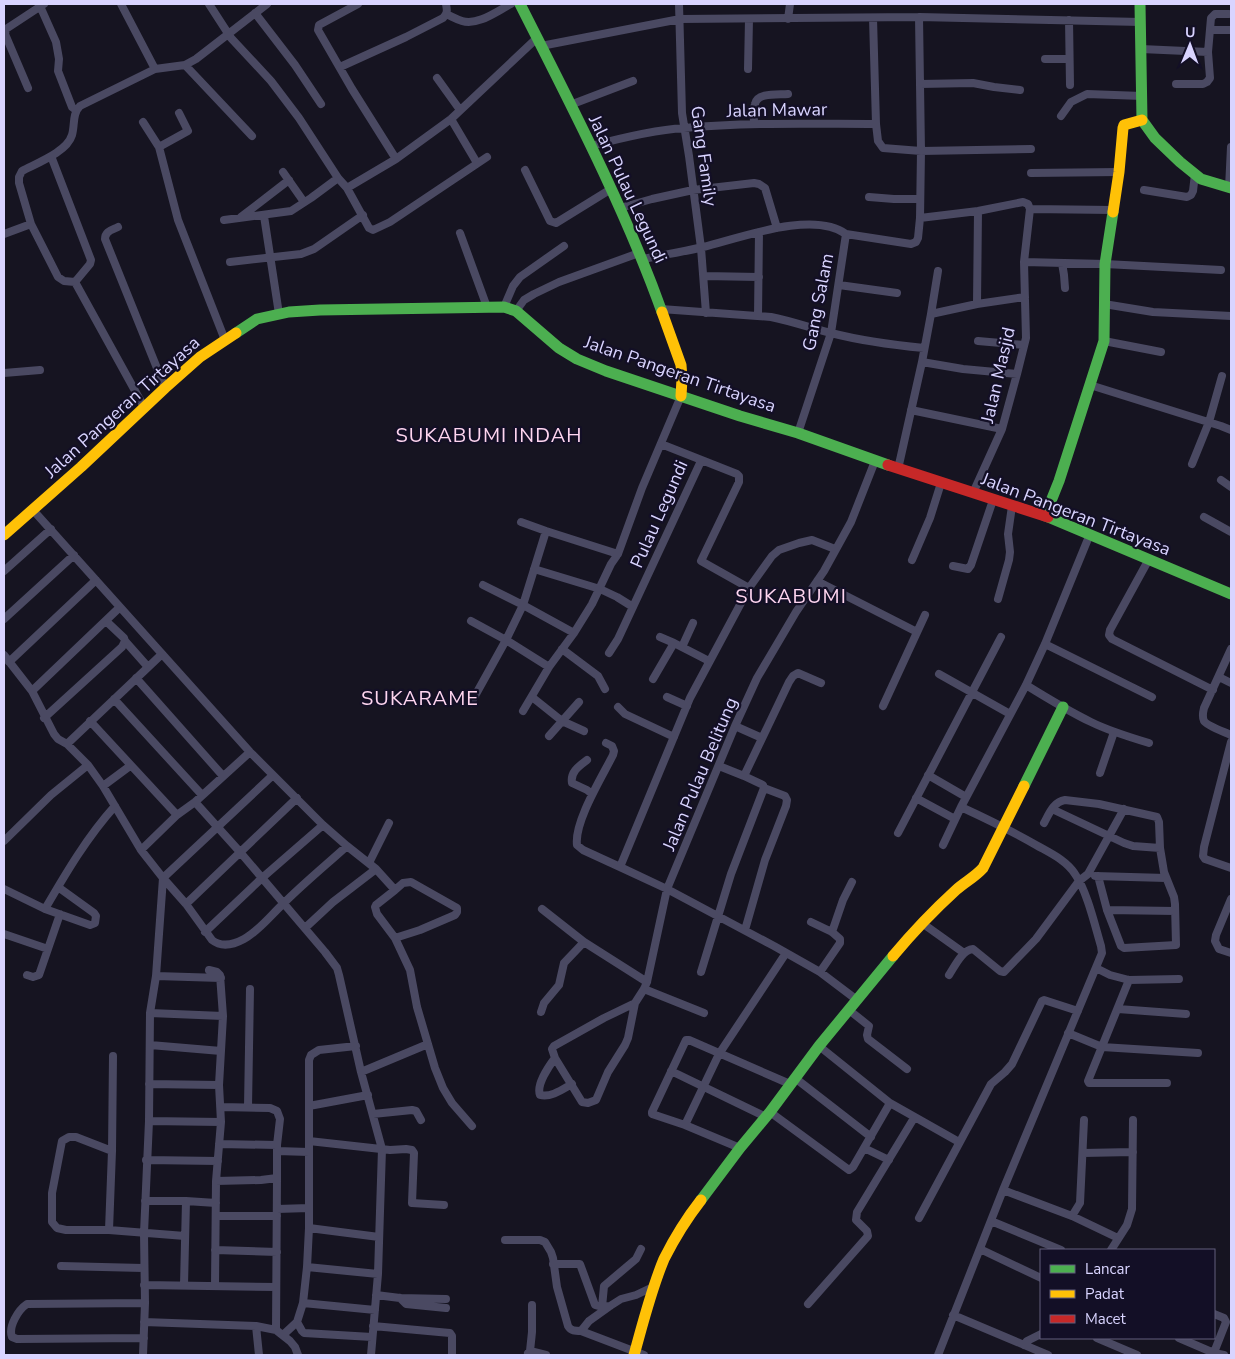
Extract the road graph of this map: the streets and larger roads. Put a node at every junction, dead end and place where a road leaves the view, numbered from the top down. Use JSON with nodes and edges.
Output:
{"nodes":[{"id":1,"x":120,"y":4,"type":"edge"},
{"id":2,"x":209,"y":4,"type":"edge"},
{"id":3,"x":267,"y":4,"type":"edge"},
{"id":4,"x":358,"y":4,"type":"edge"},
{"id":5,"x":446,"y":4,"type":"edge"},
{"id":6,"x":511,"y":4,"type":"edge"},
{"id":7,"x":520,"y":4,"type":"edge"},
{"id":8,"x":680,"y":4,"type":"edge"},
{"id":9,"x":790,"y":4,"type":"edge"},
{"id":10,"x":1140,"y":4,"type":"edge"},
{"id":11,"x":42,"y":5,"type":"edge"},
{"id":12,"x":255,"y":13,"type":"junction"},
{"id":13,"x":446,"y":14,"type":"junction"},
{"id":14,"x":1229,"y":14,"type":"dead end"},
{"id":15,"x":919,"y":17,"type":"junction"},
{"id":16,"x":874,"y":18,"type":"junction"},
{"id":17,"x":749,"y":19,"type":"junction"},
{"id":18,"x":788,"y":19,"type":"junction"},
{"id":19,"x":680,"y":20,"type":"junction"},
{"id":20,"x":1069,"y":20,"type":"junction"},
{"id":21,"x":1141,"y":22,"type":"junction"},
{"id":22,"x":1210,"y":30,"type":"junction"},
{"id":23,"x":1231,"y":30,"type":"edge"},
{"id":24,"x":228,"y":34,"type":"junction"},
{"id":25,"x":539,"y":42,"type":"junction"},
{"id":26,"x":1141,"y":49,"type":"junction"},
{"id":27,"x":1208,"y":52,"type":"junction"},
{"id":28,"x":1045,"y":59,"type":"dead end"},
{"id":29,"x":1070,"y":59,"type":"junction"},
{"id":30,"x":186,"y":65,"type":"junction"},
{"id":31,"x":340,"y":67,"type":"junction"},
{"id":32,"x":155,"y":69,"type":"junction"},
{"id":33,"x":748,"y":69,"type":"dead end"},
{"id":34,"x":437,"y":78,"type":"dead end"},
{"id":35,"x":633,"y":81,"type":"dead end"},
{"id":36,"x":920,"y":84,"type":"junction"},
{"id":37,"x":1176,"y":84,"type":"dead end"},
{"id":38,"x":1070,"y":85,"type":"dead end"},
{"id":39,"x":28,"y":88,"type":"dead end"},
{"id":40,"x":1020,"y":90,"type":"dead end"},
{"id":41,"x":788,"y":94,"type":"dead end"},
{"id":42,"x":1142,"y":96,"type":"junction"},
{"id":43,"x":321,"y":104,"type":"dead end"},
{"id":44,"x":570,"y":105,"type":"junction"},
{"id":45,"x":76,"y":110,"type":"junction"},
{"id":46,"x":460,"y":110,"type":"junction"},
{"id":47,"x":179,"y":113,"type":"dead end"},
{"id":48,"x":1061,"y":116,"type":"dead end"},
{"id":49,"x":452,"y":119,"type":"junction"},
{"id":50,"x":1142,"y":120,"type":"junction"},
{"id":51,"x":143,"y":122,"type":"dead end"},
{"id":52,"x":754,"y":124,"type":"junction"},
{"id":53,"x":876,"y":124,"type":"junction"},
{"id":54,"x":683,"y":128,"type":"junction"},
{"id":55,"x":252,"y":136,"type":"dead end"},
{"id":56,"x":590,"y":146,"type":"junction"},
{"id":57,"x":159,"y":147,"type":"junction"},
{"id":58,"x":1231,"y":147,"type":"edge"},
{"id":59,"x":1031,"y":150,"type":"dead end"},
{"id":60,"x":921,"y":151,"type":"junction"},
{"id":61,"x":51,"y":156,"type":"junction"},
{"id":62,"x":487,"y":156,"type":"dead end"},
{"id":63,"x":396,"y":159,"type":"junction"},
{"id":64,"x":477,"y":163,"type":"junction"},
{"id":65,"x":525,"y":170,"type":"dead end"},
{"id":66,"x":284,"y":172,"type":"dead end"},
{"id":67,"x":1119,"y":172,"type":"junction"},
{"id":68,"x":1031,"y":173,"type":"dead end"},
{"id":69,"x":1195,"y":174,"type":"junction"},
{"id":70,"x":338,"y":178,"type":"junction"},
{"id":71,"x":288,"y":180,"type":"junction"},
{"id":72,"x":347,"y":188,"type":"junction"},
{"id":73,"x":1230,"y":188,"type":"edge"},
{"id":74,"x":611,"y":189,"type":"junction"},
{"id":75,"x":693,"y":190,"type":"junction"},
{"id":76,"x":1144,"y":190,"type":"dead end"},
{"id":77,"x":869,"y":197,"type":"dead end"},
{"id":78,"x":920,"y":199,"type":"junction"},
{"id":79,"x":304,"y":202,"type":"junction"},
{"id":80,"x":620,"y":208,"type":"junction"},
{"id":81,"x":1030,"y":209,"type":"junction"},
{"id":82,"x":1113,"y":210,"type":"junction"},
{"id":83,"x":978,"y":211,"type":"junction"},
{"id":84,"x":363,"y":215,"type":"junction"},
{"id":85,"x":264,"y":216,"type":"junction"},
{"id":86,"x":239,"y":218,"type":"junction"},
{"id":87,"x":920,"y":218,"type":"junction"},
{"id":88,"x":224,"y":220,"type":"dead end"},
{"id":89,"x":31,"y":224,"type":"junction"},
{"id":90,"x":118,"y":227,"type":"dead end"},
{"id":91,"x":777,"y":228,"type":"junction"},
{"id":92,"x":759,"y":232,"type":"junction"},
{"id":93,"x":460,"y":233,"type":"dead end"},
{"id":94,"x":4,"y":234,"type":"edge"},
{"id":95,"x":846,"y":234,"type":"junction"},
{"id":96,"x":564,"y":246,"type":"dead end"},
{"id":97,"x":701,"y":248,"type":"junction"},
{"id":98,"x":641,"y":256,"type":"junction"},
{"id":99,"x":270,"y":257,"type":"junction"},
{"id":100,"x":230,"y":262,"type":"dead end"},
{"id":101,"x":1024,"y":262,"type":"junction"},
{"id":102,"x":1062,"y":263,"type":"junction"},
{"id":103,"x":1105,"y":264,"type":"junction"},
{"id":104,"x":1221,"y":270,"type":"dead end"},
{"id":105,"x":938,"y":271,"type":"dead end"},
{"id":106,"x":704,"y":276,"type":"junction"},
{"id":107,"x":758,"y":277,"type":"junction"},
{"id":108,"x":75,"y":282,"type":"junction"},
{"id":109,"x":839,"y":284,"type":"junction"},
{"id":110,"x":1065,"y":288,"type":"dead end"},
{"id":111,"x":897,"y":293,"type":"dead end"},
{"id":112,"x":1025,"y":297,"type":"junction"},
{"id":113,"x":977,"y":304,"type":"junction"},
{"id":114,"x":1104,"y":304,"type":"junction"},
{"id":115,"x":487,"y":307,"type":"junction"},
{"id":116,"x":504,"y":307,"type":"junction"},
{"id":117,"x":662,"y":309,"type":"junction"},
{"id":118,"x":516,"y":311,"type":"junction"},
{"id":119,"x":706,"y":313,"type":"junction"},
{"id":120,"x":279,"y":314,"type":"junction"},
{"id":121,"x":932,"y":314,"type":"junction"},
{"id":122,"x":758,"y":316,"type":"junction"},
{"id":123,"x":1231,"y":316,"type":"edge"},
{"id":124,"x":831,"y":333,"type":"junction"},
{"id":125,"x":225,"y":340,"type":"junction"},
{"id":126,"x":978,"y":341,"type":"dead end"},
{"id":127,"x":1104,"y":341,"type":"junction"},
{"id":128,"x":1024,"y":345,"type":"junction"},
{"id":129,"x":924,"y":348,"type":"junction"},
{"id":130,"x":1160,"y":352,"type":"dead end"},
{"id":131,"x":922,"y":362,"type":"junction"},
{"id":132,"x":40,"y":370,"type":"dead end"},
{"id":133,"x":4,"y":373,"type":"edge"},
{"id":134,"x":1017,"y":374,"type":"junction"},
{"id":135,"x":1222,"y":376,"type":"dead end"},
{"id":136,"x":1090,"y":385,"type":"junction"},
{"id":137,"x":164,"y":388,"type":"junction"},
{"id":138,"x":680,"y":396,"type":"junction"},
{"id":139,"x":144,"y":407,"type":"junction"},
{"id":140,"x":911,"y":410,"type":"junction"},
{"id":141,"x":1209,"y":422,"type":"junction"},
{"id":142,"x":1002,"y":429,"type":"junction"},
{"id":143,"x":1231,"y":430,"type":"edge"},
{"id":144,"x":798,"y":433,"type":"junction"},
{"id":145,"x":661,"y":444,"type":"junction"},
{"id":146,"x":701,"y":461,"type":"junction"},
{"id":147,"x":875,"y":461,"type":"junction"},
{"id":148,"x":1192,"y":464,"type":"dead end"},
{"id":149,"x":898,"y":469,"type":"junction"},
{"id":150,"x":1221,"y":480,"type":"dead end"},
{"id":151,"x":941,"y":483,"type":"junction"},
{"id":152,"x":1231,"y":486,"type":"edge"},
{"id":153,"x":973,"y":493,"type":"junction"},
{"id":154,"x":993,"y":500,"type":"junction"},
{"id":155,"x":1012,"y":506,"type":"junction"},
{"id":156,"x":33,"y":510,"type":"junction"},
{"id":157,"x":1045,"y":516,"type":"junction"},
{"id":158,"x":1204,"y":517,"type":"dead end"},
{"id":159,"x":521,"y":522,"type":"dead end"},
{"id":160,"x":51,"y":529,"type":"junction"},
{"id":161,"x":546,"y":531,"type":"junction"},
{"id":162,"x":1231,"y":532,"type":"edge"},
{"id":163,"x":1090,"y":534,"type":"junction"},
{"id":164,"x":4,"y":535,"type":"edge"},
{"id":165,"x":835,"y":549,"type":"junction"},
{"id":166,"x":74,"y":554,"type":"junction"},
{"id":167,"x":618,"y":554,"type":"junction"},
{"id":168,"x":1149,"y":559,"type":"junction"},
{"id":169,"x":912,"y":560,"type":"dead end"},
{"id":170,"x":953,"y":566,"type":"dead end"},
{"id":171,"x":534,"y":569,"type":"junction"},
{"id":172,"x":4,"y":571,"type":"edge"},
{"id":173,"x":96,"y":580,"type":"junction"},
{"id":174,"x":817,"y":581,"type":"junction"},
{"id":175,"x":482,"y":585,"type":"dead end"},
{"id":176,"x":749,"y":588,"type":"junction"},
{"id":177,"x":600,"y":589,"type":"junction"},
{"id":178,"x":1231,"y":594,"type":"edge"},
{"id":179,"x":998,"y":599,"type":"dead end"},
{"id":180,"x":523,"y":605,"type":"junction"},
{"id":181,"x":120,"y":607,"type":"junction"},
{"id":182,"x":633,"y":607,"type":"junction"},
{"id":183,"x":925,"y":615,"type":"dead end"},
{"id":184,"x":4,"y":619,"type":"edge"},
{"id":185,"x":106,"y":620,"type":"junction"},
{"id":186,"x":471,"y":621,"type":"dead end"},
{"id":187,"x":693,"y":623,"type":"dead end"},
{"id":188,"x":917,"y":632,"type":"junction"},
{"id":189,"x":574,"y":633,"type":"junction"},
{"id":190,"x":660,"y":637,"type":"dead end"},
{"id":191,"x":1001,"y":637,"type":"dead end"},
{"id":192,"x":506,"y":640,"type":"junction"},
{"id":193,"x":125,"y":641,"type":"junction"},
{"id":194,"x":674,"y":642,"type":"junction"},
{"id":195,"x":1045,"y":644,"type":"junction"},
{"id":196,"x":682,"y":647,"type":"junction"},
{"id":197,"x":562,"y":649,"type":"junction"},
{"id":198,"x":1231,"y":649,"type":"edge"},
{"id":199,"x":162,"y":654,"type":"junction"},
{"id":200,"x":609,"y":654,"type":"dead end"},
{"id":201,"x":4,"y":655,"type":"edge"},
{"id":202,"x":709,"y":660,"type":"junction"},
{"id":203,"x":9,"y":662,"type":"junction"},
{"id":204,"x":148,"y":667,"type":"junction"},
{"id":205,"x":549,"y":667,"type":"junction"},
{"id":206,"x":939,"y":674,"type":"dead end"},
{"id":207,"x":1219,"y":677,"type":"junction"},
{"id":208,"x":136,"y":678,"type":"junction"},
{"id":209,"x":654,"y":679,"type":"dead end"},
{"id":210,"x":821,"y":683,"type":"dead end"},
{"id":211,"x":1231,"y":683,"type":"edge"},
{"id":212,"x":1026,"y":685,"type":"junction"},
{"id":213,"x":605,"y":689,"type":"dead end"},
{"id":214,"x":1213,"y":690,"type":"junction"},
{"id":215,"x":32,"y":691,"type":"junction"},
{"id":216,"x":972,"y":692,"type":"junction"},
{"id":217,"x":532,"y":697,"type":"junction"},
{"id":218,"x":667,"y":697,"type":"dead end"},
{"id":219,"x":1152,"y":697,"type":"dead end"},
{"id":220,"x":114,"y":699,"type":"junction"},
{"id":221,"x":579,"y":702,"type":"dead end"},
{"id":222,"x":471,"y":703,"type":"dead end"},
{"id":223,"x":687,"y":706,"type":"junction"},
{"id":224,"x":883,"y":706,"type":"dead end"},
{"id":225,"x":618,"y":707,"type":"dead end"},
{"id":226,"x":1063,"y":707,"type":"junction"},
{"id":227,"x":523,"y":711,"type":"dead end"},
{"id":228,"x":1010,"y":714,"type":"junction"},
{"id":229,"x":44,"y":718,"type":"junction"},
{"id":230,"x":90,"y":721,"type":"junction"},
{"id":231,"x":562,"y":721,"type":"junction"},
{"id":232,"x":735,"y":726,"type":"junction"},
{"id":233,"x":584,"y":731,"type":"dead end"},
{"id":234,"x":1114,"y":732,"type":"junction"},
{"id":235,"x":1231,"y":735,"type":"edge"},
{"id":236,"x":549,"y":736,"type":"dead end"},
{"id":237,"x":674,"y":736,"type":"junction"},
{"id":238,"x":762,"y":738,"type":"junction"},
{"id":239,"x":1231,"y":742,"type":"edge"},
{"id":240,"x":1149,"y":743,"type":"dead end"},
{"id":241,"x":67,"y":744,"type":"junction"},
{"id":242,"x":606,"y":744,"type":"dead end"},
{"id":243,"x":250,"y":752,"type":"junction"},
{"id":244,"x":587,"y":760,"type":"dead end"},
{"id":245,"x":88,"y":765,"type":"junction"},
{"id":246,"x":130,"y":766,"type":"junction"},
{"id":247,"x":719,"y":766,"type":"junction"},
{"id":248,"x":1100,"y":774,"type":"dead end"},
{"id":249,"x":272,"y":775,"type":"junction"},
{"id":250,"x":928,"y":775,"type":"junction"},
{"id":251,"x":223,"y":776,"type":"junction"},
{"id":252,"x":744,"y":776,"type":"junction"},
{"id":253,"x":103,"y":786,"type":"junction"},
{"id":254,"x":764,"y":788,"type":"junction"},
{"id":255,"x":592,"y":794,"type":"junction"},
{"id":256,"x":202,"y":795,"type":"junction"},
{"id":257,"x":966,"y":797,"type":"junction"},
{"id":258,"x":297,"y":798,"type":"junction"},
{"id":259,"x":916,"y":798,"type":"junction"},
{"id":260,"x":195,"y":802,"type":"junction"},
{"id":261,"x":115,"y":806,"type":"junction"},
{"id":262,"x":961,"y":807,"type":"junction"},
{"id":263,"x":1052,"y":809,"type":"junction"},
{"id":264,"x":1124,"y":809,"type":"junction"},
{"id":265,"x":177,"y":815,"type":"junction"},
{"id":266,"x":955,"y":819,"type":"junction"},
{"id":267,"x":389,"y":823,"type":"dead end"},
{"id":268,"x":1044,"y":823,"type":"dead end"},
{"id":269,"x":323,"y":825,"type":"junction"},
{"id":270,"x":216,"y":826,"type":"junction"},
{"id":271,"x":1004,"y":827,"type":"junction"},
{"id":272,"x":898,"y":833,"type":"dead end"},
{"id":273,"x":1109,"y":836,"type":"junction"},
{"id":274,"x":4,"y":841,"type":"edge"},
{"id":275,"x":943,"y":845,"type":"dead end"},
{"id":276,"x":347,"y":846,"type":"junction"},
{"id":277,"x":1160,"y":848,"type":"junction"},
{"id":278,"x":141,"y":850,"type":"junction"},
{"id":279,"x":240,"y":852,"type":"junction"},
{"id":280,"x":369,"y":863,"type":"junction"},
{"id":281,"x":620,"y":867,"type":"junction"},
{"id":282,"x":1231,"y":868,"type":"edge"},
{"id":283,"x":376,"y":869,"type":"junction"},
{"id":284,"x":1088,"y":874,"type":"junction"},
{"id":285,"x":1098,"y":876,"type":"junction"},
{"id":286,"x":163,"y":878,"type":"junction"},
{"id":287,"x":262,"y":878,"type":"junction"},
{"id":288,"x":1166,"y":878,"type":"junction"},
{"id":289,"x":1079,"y":881,"type":"junction"},
{"id":290,"x":852,"y":882,"type":"dead end"},
{"id":291,"x":58,"y":887,"type":"junction"},
{"id":292,"x":667,"y":888,"type":"junction"},
{"id":293,"x":4,"y":889,"type":"edge"},
{"id":294,"x":395,"y":890,"type":"junction"},
{"id":295,"x":1231,"y":898,"type":"edge"},
{"id":296,"x":283,"y":903,"type":"junction"},
{"id":297,"x":186,"y":904,"type":"junction"},
{"id":298,"x":1230,"y":908,"type":"edge"},
{"id":299,"x":45,"y":909,"type":"junction"},
{"id":300,"x":542,"y":909,"type":"dead end"},
{"id":301,"x":1107,"y":910,"type":"junction"},
{"id":302,"x":1175,"y":911,"type":"junction"},
{"id":303,"x":60,"y":914,"type":"junction"},
{"id":304,"x":718,"y":916,"type":"junction"},
{"id":305,"x":811,"y":922,"type":"dead end"},
{"id":306,"x":922,"y":923,"type":"junction"},
{"id":307,"x":304,"y":928,"type":"junction"},
{"id":308,"x":745,"y":930,"type":"junction"},
{"id":309,"x":205,"y":932,"type":"junction"},
{"id":310,"x":832,"y":932,"type":"junction"},
{"id":311,"x":4,"y":934,"type":"edge"},
{"id":312,"x":395,"y":938,"type":"junction"},
{"id":313,"x":584,"y":942,"type":"junction"},
{"id":314,"x":48,"y":949,"type":"junction"},
{"id":315,"x":786,"y":953,"type":"junction"},
{"id":316,"x":964,"y":953,"type":"junction"},
{"id":317,"x":1231,"y":954,"type":"edge"},
{"id":318,"x":1096,"y":968,"type":"junction"},
{"id":319,"x":209,"y":970,"type":"dead end"},
{"id":320,"x":700,"y":972,"type":"dead end"},
{"id":321,"x":820,"y":972,"type":"junction"},
{"id":322,"x":27,"y":975,"type":"dead end"},
{"id":323,"x":949,"y":975,"type":"dead end"},
{"id":324,"x":156,"y":976,"type":"junction"},
{"id":325,"x":221,"y":978,"type":"junction"},
{"id":326,"x":1179,"y":979,"type":"dead end"},
{"id":327,"x":1129,"y":980,"type":"junction"},
{"id":328,"x":645,"y":986,"type":"junction"},
{"id":329,"x":250,"y":989,"type":"dead end"},
{"id":330,"x":858,"y":1000,"type":"junction"},
{"id":331,"x":635,"y":1003,"type":"junction"},
{"id":332,"x":1118,"y":1009,"type":"junction"},
{"id":333,"x":849,"y":1010,"type":"junction"},
{"id":334,"x":1078,"y":1011,"type":"junction"},
{"id":335,"x":541,"y":1012,"type":"dead end"},
{"id":336,"x":150,"y":1013,"type":"junction"},
{"id":337,"x":704,"y":1013,"type":"dead end"},
{"id":338,"x":1186,"y":1014,"type":"dead end"},
{"id":339,"x":223,"y":1016,"type":"junction"},
{"id":340,"x":1068,"y":1033,"type":"junction"},
{"id":341,"x":428,"y":1044,"type":"junction"},
{"id":342,"x":150,"y":1045,"type":"junction"},
{"id":343,"x":356,"y":1046,"type":"junction"},
{"id":344,"x":819,"y":1046,"type":"junction"},
{"id":345,"x":1102,"y":1047,"type":"junction"},
{"id":346,"x":221,"y":1051,"type":"junction"},
{"id":347,"x":1198,"y":1053,"type":"dead end"},
{"id":348,"x":719,"y":1054,"type":"junction"},
{"id":349,"x":113,"y":1056,"type":"dead end"},
{"id":350,"x":555,"y":1058,"type":"junction"},
{"id":351,"x":908,"y":1069,"type":"dead end"},
{"id":352,"x":671,"y":1071,"type":"junction"},
{"id":353,"x":361,"y":1072,"type":"junction"},
{"id":354,"x":792,"y":1081,"type":"junction"},
{"id":355,"x":1167,"y":1083,"type":"dead end"},
{"id":356,"x":149,"y":1084,"type":"junction"},
{"id":357,"x":572,"y":1084,"type":"junction"},
{"id":358,"x":219,"y":1085,"type":"junction"},
{"id":359,"x":703,"y":1086,"type":"junction"},
{"id":360,"x":368,"y":1095,"type":"junction"},
{"id":361,"x":890,"y":1103,"type":"junction"},
{"id":362,"x":309,"y":1106,"type":"junction"},
{"id":363,"x":220,"y":1107,"type":"junction"},
{"id":364,"x":248,"y":1107,"type":"junction"},
{"id":365,"x":373,"y":1114,"type":"junction"},
{"id":366,"x":768,"y":1114,"type":"junction"},
{"id":367,"x":914,"y":1118,"type":"junction"},
{"id":368,"x":421,"y":1120,"type":"dead end"},
{"id":369,"x":1084,"y":1120,"type":"dead end"},
{"id":370,"x":1133,"y":1120,"type":"dead end"},
{"id":371,"x":149,"y":1121,"type":"junction"},
{"id":372,"x":220,"y":1122,"type":"junction"},
{"id":373,"x":685,"y":1125,"type":"junction"},
{"id":374,"x":472,"y":1126,"type":"dead end"},
{"id":375,"x":871,"y":1136,"type":"junction"},
{"id":376,"x":309,"y":1141,"type":"junction"},
{"id":377,"x":959,"y":1142,"type":"junction"},
{"id":378,"x":219,"y":1144,"type":"junction"},
{"id":379,"x":277,"y":1148,"type":"junction"},
{"id":380,"x":740,"y":1148,"type":"junction"},
{"id":381,"x":864,"y":1148,"type":"junction"},
{"id":382,"x":382,"y":1149,"type":"junction"},
{"id":383,"x":112,"y":1151,"type":"junction"},
{"id":384,"x":309,"y":1152,"type":"junction"},
{"id":385,"x":1083,"y":1152,"type":"junction"},
{"id":386,"x":1132,"y":1152,"type":"junction"},
{"id":387,"x":146,"y":1160,"type":"junction"},
{"id":388,"x":889,"y":1160,"type":"junction"},
{"id":389,"x":218,"y":1161,"type":"junction"},
{"id":390,"x":278,"y":1178,"type":"junction"},
{"id":391,"x":216,"y":1181,"type":"junction"},
{"id":392,"x":1003,"y":1190,"type":"junction"},
{"id":393,"x":145,"y":1201,"type":"junction"},
{"id":394,"x":186,"y":1201,"type":"junction"},
{"id":395,"x":216,"y":1203,"type":"junction"},
{"id":396,"x":444,"y":1205,"type":"dead end"},
{"id":397,"x":309,"y":1208,"type":"junction"},
{"id":398,"x":277,"y":1212,"type":"junction"},
{"id":399,"x":216,"y":1216,"type":"junction"},
{"id":400,"x":1072,"y":1216,"type":"junction"},
{"id":401,"x":919,"y":1218,"type":"dead end"},
{"id":402,"x":991,"y":1221,"type":"junction"},
{"id":403,"x":309,"y":1228,"type":"junction"},
{"id":404,"x":109,"y":1230,"type":"junction"},
{"id":405,"x":144,"y":1233,"type":"junction"},
{"id":406,"x":185,"y":1236,"type":"junction"},
{"id":407,"x":379,"y":1237,"type":"junction"},
{"id":408,"x":1118,"y":1238,"type":"junction"},
{"id":409,"x":505,"y":1240,"type":"dead end"},
{"id":410,"x":641,"y":1249,"type":"dead end"},
{"id":411,"x":1057,"y":1249,"type":"edge"},
{"id":412,"x":1112,"y":1249,"type":"edge"},
{"id":413,"x":215,"y":1250,"type":"junction"},
{"id":414,"x":980,"y":1250,"type":"junction"},
{"id":415,"x":277,"y":1252,"type":"junction"},
{"id":416,"x":553,"y":1264,"type":"junction"},
{"id":417,"x":62,"y":1266,"type":"dead end"},
{"id":418,"x":307,"y":1267,"type":"junction"},
{"id":419,"x":143,"y":1268,"type":"junction"},
{"id":420,"x":378,"y":1274,"type":"junction"},
{"id":421,"x":1040,"y":1278,"type":"edge"},
{"id":422,"x":144,"y":1285,"type":"junction"},
{"id":423,"x":184,"y":1285,"type":"junction"},
{"id":424,"x":215,"y":1286,"type":"junction"},
{"id":425,"x":604,"y":1286,"type":"junction"},
{"id":426,"x":655,"y":1286,"type":"junction"},
{"id":427,"x":276,"y":1287,"type":"junction"},
{"id":428,"x":591,"y":1292,"type":"junction"},
{"id":429,"x":376,"y":1295,"type":"junction"},
{"id":430,"x":400,"y":1298,"type":"junction"},
{"id":431,"x":446,"y":1299,"type":"dead end"},
{"id":432,"x":144,"y":1303,"type":"junction"},
{"id":433,"x":303,"y":1303,"type":"junction"},
{"id":434,"x":808,"y":1304,"type":"dead end"},
{"id":435,"x":532,"y":1305,"type":"dead end"},
{"id":436,"x":602,"y":1306,"type":"junction"},
{"id":437,"x":446,"y":1308,"type":"dead end"},
{"id":438,"x":375,"y":1310,"type":"junction"},
{"id":439,"x":1215,"y":1314,"type":"edge"},
{"id":440,"x":953,"y":1316,"type":"junction"},
{"id":441,"x":589,"y":1321,"type":"junction"},
{"id":442,"x":144,"y":1322,"type":"junction"},
{"id":443,"x":298,"y":1322,"type":"junction"},
{"id":444,"x":256,"y":1326,"type":"junction"},
{"id":445,"x":373,"y":1326,"type":"junction"},
{"id":446,"x":276,"y":1330,"type":"junction"},
{"id":447,"x":581,"y":1331,"type":"junction"},
{"id":448,"x":302,"y":1332,"type":"junction"},
{"id":449,"x":1040,"y":1334,"type":"edge"},
{"id":450,"x":283,"y":1335,"type":"junction"},
{"id":451,"x":372,"y":1337,"type":"junction"},
{"id":452,"x":144,"y":1338,"type":"junction"},
{"id":453,"x":1099,"y":1339,"type":"edge"},
{"id":454,"x":1182,"y":1339,"type":"edge"},
{"id":455,"x":1024,"y":1345,"type":"junction"},
{"id":456,"x":295,"y":1347,"type":"junction"},
{"id":457,"x":529,"y":1353,"type":"edge"},
{"id":458,"x":638,"y":1354,"type":"edge"},
{"id":459,"x":940,"y":1354,"type":"edge"},
{"id":460,"x":1213,"y":1354,"type":"edge"},
{"id":461,"x":143,"y":1355,"type":"edge"},
{"id":462,"x":260,"y":1355,"type":"edge"},
{"id":463,"x":298,"y":1355,"type":"edge"},
{"id":464,"x":371,"y":1355,"type":"edge"},
{"id":465,"x":452,"y":1355,"type":"edge"},
{"id":466,"x":546,"y":1355,"type":"edge"},
{"id":467,"x":1048,"y":1355,"type":"edge"},
{"id":468,"x":1137,"y":1355,"type":"edge"},
{"id":469,"x":1224,"y":1355,"type":"edge"}],
"edges":[{"from":1,"to":32,"type":"street"},
{"from":2,"to":24,"type":"street"},
{"from":3,"to":12,"type":"street"},
{"from":4,"to":31,"type":"street"},
{"from":5,"to":13,"type":"street"},
{"from":6,"to":13,"type":"street"},
{"from":7,"to":25,"type":"street","name":"Jalan Pulau Legundi"},
{"from":8,"to":19,"type":"street","name":"Gang Family"},
{"from":9,"to":18,"type":"street"},
{"from":10,"to":21,"type":"street"},
{"from":11,"to":39,"type":"street"},
{"from":11,"to":45,"type":"street"},
{"from":12,"to":24,"type":"street"},
{"from":12,"to":43,"type":"street"},
{"from":13,"to":31,"type":"street"},
{"from":14,"to":22,"type":"street"},
{"from":15,"to":16,"type":"street"},
{"from":15,"to":20,"type":"street"},
{"from":15,"to":36,"type":"street"},
{"from":16,"to":18,"type":"street"},
{"from":16,"to":53,"type":"street"},
{"from":17,"to":18,"type":"street"},
{"from":17,"to":19,"type":"street"},
{"from":17,"to":33,"type":"street"},
{"from":19,"to":25,"type":"street"},
{"from":19,"to":54,"type":"street","name":"Gang Family"},
{"from":20,"to":21,"type":"street"},
{"from":20,"to":29,"type":"street"},
{"from":21,"to":26,"type":"street"},
{"from":22,"to":23,"type":"street"},
{"from":22,"to":27,"type":"street"},
{"from":24,"to":30,"type":"street"},
{"from":24,"to":70,"type":"street"},
{"from":25,"to":44,"type":"street","name":"Jalan Pulau Legundi"},
{"from":25,"to":46,"type":"street"},
{"from":26,"to":27,"type":"street"},
{"from":26,"to":42,"type":"street"},
{"from":27,"to":37,"type":"street"},
{"from":28,"to":29,"type":"street"},
{"from":29,"to":38,"type":"street"},
{"from":30,"to":32,"type":"street"},
{"from":30,"to":55,"type":"street"},
{"from":31,"to":63,"type":"street"},
{"from":32,"to":45,"type":"street"},
{"from":34,"to":46,"type":"street"},
{"from":35,"to":44,"type":"street"},
{"from":36,"to":40,"type":"street"},
{"from":36,"to":60,"type":"street"},
{"from":41,"to":52,"type":"street"},
{"from":42,"to":48,"type":"street"},
{"from":42,"to":50,"type":"street"},
{"from":44,"to":56,"type":"street","name":"Jalan Pulau Legundi"},
{"from":45,"to":61,"type":"street"},
{"from":46,"to":49,"type":"street"},
{"from":47,"to":57,"type":"street"},
{"from":49,"to":63,"type":"street"},
{"from":49,"to":64,"type":"street"},
{"from":50,"to":67,"type":"street"},
{"from":50,"to":69,"type":"street"},
{"from":51,"to":57,"type":"street"},
{"from":52,"to":53,"type":"street","name":"Jalan Mawar"},
{"from":52,"to":54,"type":"street","name":"Jalan Mawar"},
{"from":53,"to":60,"type":"street"},
{"from":54,"to":56,"type":"street","name":"Jalan Mawar"},
{"from":54,"to":75,"type":"street","name":"Gang Family"},
{"from":56,"to":74,"type":"street","name":"Jalan Pulau Legundi"},
{"from":57,"to":125,"type":"street"},
{"from":58,"to":73,"type":"street"},
{"from":59,"to":60,"type":"street"},
{"from":60,"to":78,"type":"street"},
{"from":61,"to":89,"type":"street"},
{"from":61,"to":108,"type":"street"},
{"from":62,"to":64,"type":"street"},
{"from":63,"to":72,"type":"street"},
{"from":64,"to":84,"type":"street"},
{"from":65,"to":74,"type":"street"},
{"from":66,"to":71,"type":"street"},
{"from":67,"to":68,"type":"street"},
{"from":67,"to":82,"type":"street"},
{"from":69,"to":73,"type":"street"},
{"from":69,"to":76,"type":"street"},
{"from":70,"to":72,"type":"street"},
{"from":70,"to":79,"type":"street"},
{"from":71,"to":79,"type":"street"},
{"from":71,"to":86,"type":"street"},
{"from":72,"to":84,"type":"street"},
{"from":74,"to":80,"type":"street","name":"Jalan Pulau Legundi"},
{"from":75,"to":80,"type":"street"},
{"from":75,"to":91,"type":"street"},
{"from":75,"to":97,"type":"street","name":"Gang Family"},
{"from":77,"to":78,"type":"street"},
{"from":78,"to":87,"type":"street"},
{"from":79,"to":85,"type":"street"},
{"from":80,"to":98,"type":"street","name":"Jalan Pulau Legundi"},
{"from":81,"to":82,"type":"street"},
{"from":81,"to":83,"type":"street"},
{"from":81,"to":101,"type":"street","name":"Jalan Masjid"},
{"from":82,"to":103,"type":"street"},
{"from":83,"to":87,"type":"street"},
{"from":83,"to":113,"type":"street"},
{"from":84,"to":99,"type":"street"},
{"from":85,"to":86,"type":"street"},
{"from":85,"to":99,"type":"street"},
{"from":86,"to":88,"type":"street"},
{"from":87,"to":95,"type":"street"},
{"from":89,"to":94,"type":"street"},
{"from":89,"to":108,"type":"street"},
{"from":90,"to":137,"type":"street"},
{"from":91,"to":92,"type":"street"},
{"from":91,"to":95,"type":"street"},
{"from":92,"to":97,"type":"street"},
{"from":92,"to":107,"type":"street"},
{"from":93,"to":115,"type":"street"},
{"from":95,"to":109,"type":"street","name":"Gang Salam"},
{"from":96,"to":116,"type":"street"},
{"from":97,"to":98,"type":"street"},
{"from":97,"to":106,"type":"street","name":"Gang Family"},
{"from":98,"to":117,"type":"street","name":"Jalan Pulau Legundi"},
{"from":98,"to":118,"type":"street"},
{"from":99,"to":100,"type":"street"},
{"from":99,"to":120,"type":"street"},
{"from":101,"to":102,"type":"street"},
{"from":101,"to":112,"type":"street","name":"Jalan Masjid"},
{"from":102,"to":103,"type":"street"},
{"from":102,"to":110,"type":"street"},
{"from":103,"to":104,"type":"street"},
{"from":103,"to":114,"type":"street"},
{"from":105,"to":121,"type":"street"},
{"from":106,"to":107,"type":"street"},
{"from":106,"to":119,"type":"street","name":"Gang Family"},
{"from":107,"to":122,"type":"street"},
{"from":108,"to":139,"type":"street"},
{"from":109,"to":111,"type":"street"},
{"from":109,"to":124,"type":"street","name":"Gang Salam"},
{"from":112,"to":113,"type":"street"},
{"from":112,"to":128,"type":"street","name":"Jalan Masjid"},
{"from":113,"to":121,"type":"street"},
{"from":114,"to":123,"type":"street"},
{"from":114,"to":127,"type":"street"},
{"from":115,"to":116,"type":"street","name":"Jalan Pangeran Tirtayasa"},
{"from":115,"to":120,"type":"street","name":"Jalan Pangeran Tirtayasa"},
{"from":116,"to":118,"type":"street","name":"Jalan Pangeran Tirtayasa"},
{"from":117,"to":119,"type":"street"},
{"from":117,"to":138,"type":"street","name":"Jalan Pulau Legundi"},
{"from":118,"to":138,"type":"street","name":"Jalan Pangeran Tirtayasa"},
{"from":119,"to":122,"type":"street"},
{"from":120,"to":125,"type":"street","name":"Jalan Pangeran Tirtayasa"},
{"from":121,"to":129,"type":"street"},
{"from":122,"to":124,"type":"street"},
{"from":124,"to":129,"type":"street"},
{"from":124,"to":144,"type":"street","name":"Gang Salam"},
{"from":125,"to":137,"type":"street","name":"Jalan Pangeran Tirtayasa"},
{"from":126,"to":128,"type":"street"},
{"from":127,"to":130,"type":"street"},
{"from":127,"to":136,"type":"street"},
{"from":128,"to":134,"type":"street","name":"Jalan Masjid"},
{"from":129,"to":131,"type":"street"},
{"from":131,"to":134,"type":"street"},
{"from":131,"to":140,"type":"street"},
{"from":132,"to":133,"type":"street"},
{"from":134,"to":142,"type":"street","name":"Jalan Masjid"},
{"from":135,"to":141,"type":"street"},
{"from":136,"to":141,"type":"street"},
{"from":136,"to":157,"type":"street"},
{"from":137,"to":139,"type":"street","name":"Jalan Pangeran Tirtayasa"},
{"from":138,"to":144,"type":"street","name":"Jalan Pangeran Tirtayasa"},
{"from":138,"to":145,"type":"street","name":"Pulau Legundi"},
{"from":139,"to":156,"type":"street","name":"Jalan Pangeran Tirtayasa"},
{"from":140,"to":142,"type":"street"},
{"from":140,"to":149,"type":"street"},
{"from":141,"to":143,"type":"street"},
{"from":141,"to":148,"type":"street"},
{"from":142,"to":153,"type":"street","name":"Jalan Masjid"},
{"from":144,"to":147,"type":"street","name":"Jalan Pangeran Tirtayasa"},
{"from":145,"to":146,"type":"street","name":"Pulau Legundi"},
{"from":145,"to":167,"type":"street"},
{"from":146,"to":176,"type":"street"},
{"from":146,"to":182,"type":"street","name":"Pulau Legundi"},
{"from":147,"to":149,"type":"street","name":"Jalan Pangeran Tirtayasa"},
{"from":147,"to":165,"type":"street","name":"Jalan Pulau Belitung"},
{"from":149,"to":151,"type":"street","name":"Jalan Pangeran Tirtayasa"},
{"from":150,"to":152,"type":"street"},
{"from":151,"to":153,"type":"street","name":"Jalan Pangeran Tirtayasa"},
{"from":151,"to":169,"type":"street"},
{"from":153,"to":154,"type":"street","name":"Jalan Pangeran Tirtayasa"},
{"from":154,"to":155,"type":"street","name":"Jalan Pangeran Tirtayasa"},
{"from":154,"to":170,"type":"street"},
{"from":155,"to":157,"type":"street","name":"Jalan Pangeran Tirtayasa"},
{"from":155,"to":179,"type":"street"},
{"from":156,"to":160,"type":"street"},
{"from":156,"to":164,"type":"street","name":"Jalan Pangeran Tirtayasa"},
{"from":157,"to":163,"type":"street","name":"Jalan Pangeran Tirtayasa"},
{"from":158,"to":162,"type":"street"},
{"from":159,"to":161,"type":"street"},
{"from":160,"to":166,"type":"street"},
{"from":160,"to":172,"type":"street"},
{"from":161,"to":167,"type":"street"},
{"from":161,"to":171,"type":"street"},
{"from":163,"to":168,"type":"street","name":"Jalan Pangeran Tirtayasa"},
{"from":163,"to":195,"type":"street"},
{"from":165,"to":174,"type":"street","name":"Jalan Pulau Belitung"},
{"from":165,"to":176,"type":"street"},
{"from":166,"to":173,"type":"street"},
{"from":166,"to":184,"type":"street"},
{"from":167,"to":177,"type":"street"},
{"from":168,"to":178,"type":"street","name":"Jalan Pangeran Tirtayasa"},
{"from":168,"to":214,"type":"street"},
{"from":171,"to":177,"type":"street"},
{"from":171,"to":180,"type":"street"},
{"from":173,"to":181,"type":"street"},
{"from":173,"to":203,"type":"street"},
{"from":174,"to":188,"type":"street"},
{"from":174,"to":232,"type":"street","name":"Jalan Pulau Belitung"},
{"from":175,"to":180,"type":"street"},
{"from":176,"to":202,"type":"street"},
{"from":177,"to":182,"type":"street"},
{"from":177,"to":189,"type":"street"},
{"from":180,"to":189,"type":"street"},
{"from":180,"to":192,"type":"street"},
{"from":181,"to":185,"type":"street"},
{"from":181,"to":199,"type":"street"},
{"from":182,"to":200,"type":"street","name":"Pulau Legundi"},
{"from":183,"to":188,"type":"street"},
{"from":185,"to":193,"type":"street"},
{"from":185,"to":215,"type":"street"},
{"from":186,"to":192,"type":"street"},
{"from":187,"to":196,"type":"street"},
{"from":188,"to":224,"type":"street"},
{"from":189,"to":197,"type":"street"},
{"from":190,"to":194,"type":"street"},
{"from":191,"to":216,"type":"street"},
{"from":192,"to":205,"type":"street"},
{"from":192,"to":222,"type":"street"},
{"from":193,"to":204,"type":"street"},
{"from":193,"to":229,"type":"street"},
{"from":194,"to":196,"type":"street"},
{"from":194,"to":209,"type":"street"},
{"from":195,"to":212,"type":"street"},
{"from":195,"to":219,"type":"street"},
{"from":196,"to":202,"type":"street"},
{"from":197,"to":205,"type":"street"},
{"from":197,"to":213,"type":"street"},
{"from":198,"to":207,"type":"street"},
{"from":199,"to":204,"type":"street"},
{"from":199,"to":243,"type":"street"},
{"from":201,"to":203,"type":"street"},
{"from":202,"to":223,"type":"street"},
{"from":203,"to":215,"type":"street"},
{"from":204,"to":208,"type":"street"},
{"from":205,"to":217,"type":"street"},
{"from":206,"to":216,"type":"street"},
{"from":207,"to":211,"type":"street"},
{"from":207,"to":214,"type":"street"},
{"from":208,"to":220,"type":"street"},
{"from":208,"to":251,"type":"street"},
{"from":210,"to":238,"type":"street"},
{"from":212,"to":226,"type":"street"},
{"from":212,"to":228,"type":"street"},
{"from":214,"to":235,"type":"street"},
{"from":215,"to":229,"type":"street"},
{"from":216,"to":228,"type":"street"},
{"from":216,"to":250,"type":"street"},
{"from":217,"to":227,"type":"street"},
{"from":217,"to":231,"type":"street"},
{"from":218,"to":223,"type":"street"},
{"from":220,"to":230,"type":"street"},
{"from":220,"to":256,"type":"street"},
{"from":221,"to":231,"type":"street"},
{"from":223,"to":237,"type":"street"},
{"from":225,"to":237,"type":"street"},
{"from":226,"to":234,"type":"street"},
{"from":226,"to":271,"type":"street"},
{"from":228,"to":257,"type":"street"},
{"from":229,"to":241,"type":"street"},
{"from":230,"to":241,"type":"street"},
{"from":230,"to":246,"type":"street"},
{"from":231,"to":233,"type":"street"},
{"from":231,"to":236,"type":"street"},
{"from":232,"to":238,"type":"street"},
{"from":232,"to":247,"type":"street","name":"Jalan Pulau Belitung"},
{"from":234,"to":240,"type":"street"},
{"from":234,"to":248,"type":"street"},
{"from":237,"to":281,"type":"street"},
{"from":238,"to":252,"type":"street"},
{"from":239,"to":282,"type":"street"},
{"from":241,"to":245,"type":"street"},
{"from":242,"to":255,"type":"street"},
{"from":243,"to":249,"type":"street"},
{"from":243,"to":251,"type":"street"},
{"from":244,"to":255,"type":"street"},
{"from":245,"to":253,"type":"street"},
{"from":245,"to":274,"type":"street"},
{"from":246,"to":253,"type":"street"},
{"from":246,"to":265,"type":"street"},
{"from":247,"to":252,"type":"street"},
{"from":247,"to":292,"type":"street","name":"Jalan Pulau Belitung"},
{"from":249,"to":258,"type":"street"},
{"from":249,"to":270,"type":"street"},
{"from":250,"to":257,"type":"street"},
{"from":250,"to":259,"type":"street"},
{"from":251,"to":256,"type":"street"},
{"from":252,"to":254,"type":"street"},
{"from":253,"to":261,"type":"street"},
{"from":254,"to":304,"type":"street"},
{"from":254,"to":308,"type":"street"},
{"from":255,"to":281,"type":"street"},
{"from":256,"to":260,"type":"street"},
{"from":257,"to":262,"type":"street"},
{"from":258,"to":269,"type":"street"},
{"from":258,"to":279,"type":"street"},
{"from":259,"to":266,"type":"street"},
{"from":259,"to":272,"type":"street"},
{"from":260,"to":265,"type":"street"},
{"from":260,"to":270,"type":"street"},
{"from":261,"to":278,"type":"street"},
{"from":261,"to":291,"type":"street"},
{"from":262,"to":266,"type":"street"},
{"from":262,"to":271,"type":"street"},
{"from":263,"to":264,"type":"street"},
{"from":263,"to":268,"type":"street"},
{"from":263,"to":273,"type":"street"},
{"from":264,"to":273,"type":"street"},
{"from":264,"to":277,"type":"street"},
{"from":265,"to":278,"type":"street"},
{"from":266,"to":275,"type":"street"},
{"from":267,"to":280,"type":"street"},
{"from":269,"to":276,"type":"street"},
{"from":269,"to":287,"type":"street"},
{"from":270,"to":279,"type":"street"},
{"from":270,"to":286,"type":"street"},
{"from":271,"to":289,"type":"street"},
{"from":271,"to":306,"type":"street"},
{"from":273,"to":277,"type":"street"},
{"from":273,"to":284,"type":"street"},
{"from":276,"to":280,"type":"street"},
{"from":276,"to":296,"type":"street"},
{"from":277,"to":288,"type":"street"},
{"from":278,"to":286,"type":"street"},
{"from":279,"to":287,"type":"street"},
{"from":279,"to":297,"type":"street"},
{"from":280,"to":283,"type":"street"},
{"from":281,"to":292,"type":"street"},
{"from":283,"to":294,"type":"street"},
{"from":283,"to":307,"type":"street"},
{"from":284,"to":285,"type":"street"},
{"from":284,"to":289,"type":"street"},
{"from":285,"to":288,"type":"street"},
{"from":285,"to":301,"type":"street"},
{"from":286,"to":297,"type":"street"},
{"from":286,"to":324,"type":"street"},
{"from":287,"to":296,"type":"street"},
{"from":287,"to":309,"type":"street"},
{"from":288,"to":302,"type":"street"},
{"from":289,"to":316,"type":"street"},
{"from":289,"to":318,"type":"street"},
{"from":290,"to":310,"type":"street"},
{"from":291,"to":299,"type":"street"},
{"from":291,"to":303,"type":"street"},
{"from":292,"to":304,"type":"street"},
{"from":292,"to":328,"type":"street","name":"Jalan Pulau Belitung"},
{"from":293,"to":299,"type":"street"},
{"from":294,"to":312,"type":"street"},
{"from":294,"to":312,"type":"street"},
{"from":295,"to":298,"type":"street"},
{"from":296,"to":307,"type":"street"},
{"from":296,"to":309,"type":"street"},
{"from":297,"to":309,"type":"street"},
{"from":298,"to":317,"type":"street"},
{"from":299,"to":303,"type":"street"},
{"from":300,"to":313,"type":"street"},
{"from":301,"to":302,"type":"street"},
{"from":301,"to":302,"type":"street"},
{"from":303,"to":314,"type":"street"},
{"from":304,"to":308,"type":"street"},
{"from":304,"to":320,"type":"street"},
{"from":305,"to":310,"type":"street"},
{"from":306,"to":316,"type":"street"},
{"from":306,"to":330,"type":"street"},
{"from":307,"to":343,"type":"street"},
{"from":308,"to":315,"type":"street"},
{"from":310,"to":321,"type":"street"},
{"from":311,"to":314,"type":"street"},
{"from":312,"to":341,"type":"street"},
{"from":313,"to":328,"type":"street"},
{"from":313,"to":335,"type":"street"},
{"from":314,"to":322,"type":"street"},
{"from":315,"to":321,"type":"street"},
{"from":315,"to":348,"type":"street"},
{"from":316,"to":323,"type":"street"},
{"from":318,"to":327,"type":"street"},
{"from":318,"to":334,"type":"street"},
{"from":319,"to":325,"type":"street"},
{"from":321,"to":330,"type":"street"},
{"from":324,"to":325,"type":"street"},
{"from":324,"to":336,"type":"street"},
{"from":325,"to":339,"type":"street"},
{"from":326,"to":327,"type":"street"},
{"from":327,"to":332,"type":"street"},
{"from":328,"to":331,"type":"street","name":"Jalan Pulau Belitung"},
{"from":328,"to":337,"type":"street"},
{"from":329,"to":364,"type":"street"},
{"from":330,"to":333,"type":"street"},
{"from":331,"to":350,"type":"street"},
{"from":331,"to":357,"type":"street","name":"Jalan Pulau Belitung"},
{"from":332,"to":338,"type":"street"},
{"from":332,"to":345,"type":"street"},
{"from":333,"to":344,"type":"street"},
{"from":333,"to":351,"type":"street"},
{"from":334,"to":340,"type":"street"},
{"from":334,"to":377,"type":"street"},
{"from":336,"to":339,"type":"street"},
{"from":336,"to":342,"type":"street"},
{"from":339,"to":346,"type":"street"},
{"from":340,"to":345,"type":"street"},
{"from":340,"to":392,"type":"street"},
{"from":341,"to":353,"type":"street"},
{"from":341,"to":374,"type":"street"},
{"from":342,"to":346,"type":"street"},
{"from":342,"to":356,"type":"street"},
{"from":343,"to":353,"type":"street"},
{"from":343,"to":362,"type":"street"},
{"from":344,"to":354,"type":"street"},
{"from":344,"to":361,"type":"street"},
{"from":345,"to":347,"type":"street"},
{"from":345,"to":355,"type":"street"},
{"from":346,"to":358,"type":"street"},
{"from":348,"to":352,"type":"street"},
{"from":348,"to":354,"type":"street"},
{"from":348,"to":359,"type":"street"},
{"from":349,"to":383,"type":"street"},
{"from":350,"to":357,"type":"street"},
{"from":350,"to":357,"type":"street"},
{"from":352,"to":359,"type":"street"},
{"from":352,"to":373,"type":"street"},
{"from":353,"to":360,"type":"street"},
{"from":354,"to":366,"type":"street"},
{"from":354,"to":375,"type":"street"},
{"from":356,"to":358,"type":"street"},
{"from":356,"to":371,"type":"street"},
{"from":358,"to":363,"type":"street"},
{"from":359,"to":366,"type":"street"},
{"from":359,"to":373,"type":"street"},
{"from":360,"to":362,"type":"street"},
{"from":360,"to":365,"type":"street"},
{"from":361,"to":367,"type":"street"},
{"from":361,"to":375,"type":"street"},
{"from":362,"to":376,"type":"street"},
{"from":363,"to":364,"type":"street"},
{"from":363,"to":372,"type":"street"},
{"from":364,"to":379,"type":"street"},
{"from":365,"to":368,"type":"street"},
{"from":365,"to":382,"type":"street"},
{"from":366,"to":380,"type":"street"},
{"from":366,"to":381,"type":"street"},
{"from":367,"to":377,"type":"street"},
{"from":367,"to":388,"type":"street"},
{"from":369,"to":385,"type":"street"},
{"from":370,"to":386,"type":"street"},
{"from":371,"to":372,"type":"street"},
{"from":371,"to":387,"type":"street"},
{"from":372,"to":378,"type":"street"},
{"from":373,"to":380,"type":"street"},
{"from":375,"to":381,"type":"street"},
{"from":376,"to":382,"type":"street"},
{"from":376,"to":384,"type":"street"},
{"from":377,"to":401,"type":"street"},
{"from":378,"to":379,"type":"street"},
{"from":378,"to":389,"type":"street"},
{"from":379,"to":384,"type":"street"},
{"from":379,"to":390,"type":"street"},
{"from":380,"to":426,"type":"street"},
{"from":381,"to":388,"type":"street"},
{"from":382,"to":396,"type":"street"},
{"from":382,"to":407,"type":"street"},
{"from":383,"to":404,"type":"street"},
{"from":383,"to":404,"type":"street"},
{"from":384,"to":397,"type":"street"},
{"from":385,"to":386,"type":"street"},
{"from":385,"to":400,"type":"street"},
{"from":386,"to":408,"type":"street"},
{"from":387,"to":389,"type":"street"},
{"from":387,"to":393,"type":"street"},
{"from":388,"to":434,"type":"street"},
{"from":389,"to":391,"type":"street"},
{"from":390,"to":391,"type":"street"},
{"from":390,"to":398,"type":"street"},
{"from":391,"to":395,"type":"street"},
{"from":392,"to":400,"type":"street"},
{"from":392,"to":402,"type":"street"},
{"from":393,"to":394,"type":"street"},
{"from":393,"to":405,"type":"street"},
{"from":394,"to":395,"type":"street"},
{"from":394,"to":406,"type":"street"},
{"from":395,"to":399,"type":"street"},
{"from":397,"to":398,"type":"street"},
{"from":397,"to":403,"type":"street"},
{"from":398,"to":399,"type":"street"},
{"from":398,"to":415,"type":"street"},
{"from":399,"to":413,"type":"street"},
{"from":400,"to":408,"type":"street"},
{"from":402,"to":411,"type":"street"},
{"from":402,"to":414,"type":"street"},
{"from":403,"to":407,"type":"street"},
{"from":403,"to":418,"type":"street"},
{"from":404,"to":405,"type":"street"},
{"from":405,"to":406,"type":"street"},
{"from":405,"to":419,"type":"street"},
{"from":406,"to":423,"type":"street"},
{"from":407,"to":420,"type":"street"},
{"from":408,"to":412,"type":"street"},
{"from":409,"to":416,"type":"street"},
{"from":410,"to":425,"type":"street"},
{"from":413,"to":415,"type":"street"},
{"from":413,"to":424,"type":"street"},
{"from":414,"to":421,"type":"street"},
{"from":414,"to":440,"type":"street"},
{"from":415,"to":427,"type":"street"},
{"from":416,"to":428,"type":"street"},
{"from":416,"to":447,"type":"street"},
{"from":417,"to":419,"type":"street"},
{"from":418,"to":420,"type":"street"},
{"from":418,"to":433,"type":"street"},
{"from":419,"to":422,"type":"street"},
{"from":420,"to":429,"type":"street"},
{"from":422,"to":423,"type":"street"},
{"from":422,"to":432,"type":"street"},
{"from":423,"to":424,"type":"street"},
{"from":424,"to":427,"type":"street"},
{"from":425,"to":428,"type":"street"},
{"from":425,"to":436,"type":"street"},
{"from":426,"to":436,"type":"street"},
{"from":426,"to":458,"type":"street"},
{"from":427,"to":446,"type":"street"},
{"from":428,"to":436,"type":"street"},
{"from":429,"to":430,"type":"street"},
{"from":429,"to":438,"type":"street"},
{"from":430,"to":431,"type":"street"},
{"from":430,"to":437,"type":"street"},
{"from":432,"to":442,"type":"street"},
{"from":432,"to":452,"type":"street"},
{"from":433,"to":438,"type":"street"},
{"from":433,"to":443,"type":"street"},
{"from":435,"to":457,"type":"street"},
{"from":436,"to":441,"type":"street"},
{"from":436,"to":441,"type":"street"},
{"from":438,"to":445,"type":"street"},
{"from":439,"to":460,"type":"street"},
{"from":440,"to":455,"type":"street"},
{"from":440,"to":459,"type":"street"},
{"from":441,"to":447,"type":"street"},
{"from":442,"to":444,"type":"street"},
{"from":442,"to":452,"type":"street"},
{"from":443,"to":448,"type":"street"},
{"from":443,"to":450,"type":"street"},
{"from":444,"to":446,"type":"street"},
{"from":444,"to":462,"type":"street"},
{"from":445,"to":451,"type":"street"},
{"from":445,"to":465,"type":"street"},
{"from":446,"to":450,"type":"street"},
{"from":447,"to":458,"type":"street"},
{"from":448,"to":451,"type":"street"},
{"from":448,"to":456,"type":"street"},
{"from":449,"to":455,"type":"street"},
{"from":450,"to":456,"type":"street"},
{"from":451,"to":464,"type":"street"},
{"from":452,"to":461,"type":"street"},
{"from":453,"to":468,"type":"street"},
{"from":454,"to":460,"type":"street"},
{"from":455,"to":467,"type":"street"},
{"from":456,"to":463,"type":"street"},
{"from":457,"to":466,"type":"street"},
{"from":460,"to":469,"type":"street"}]}
